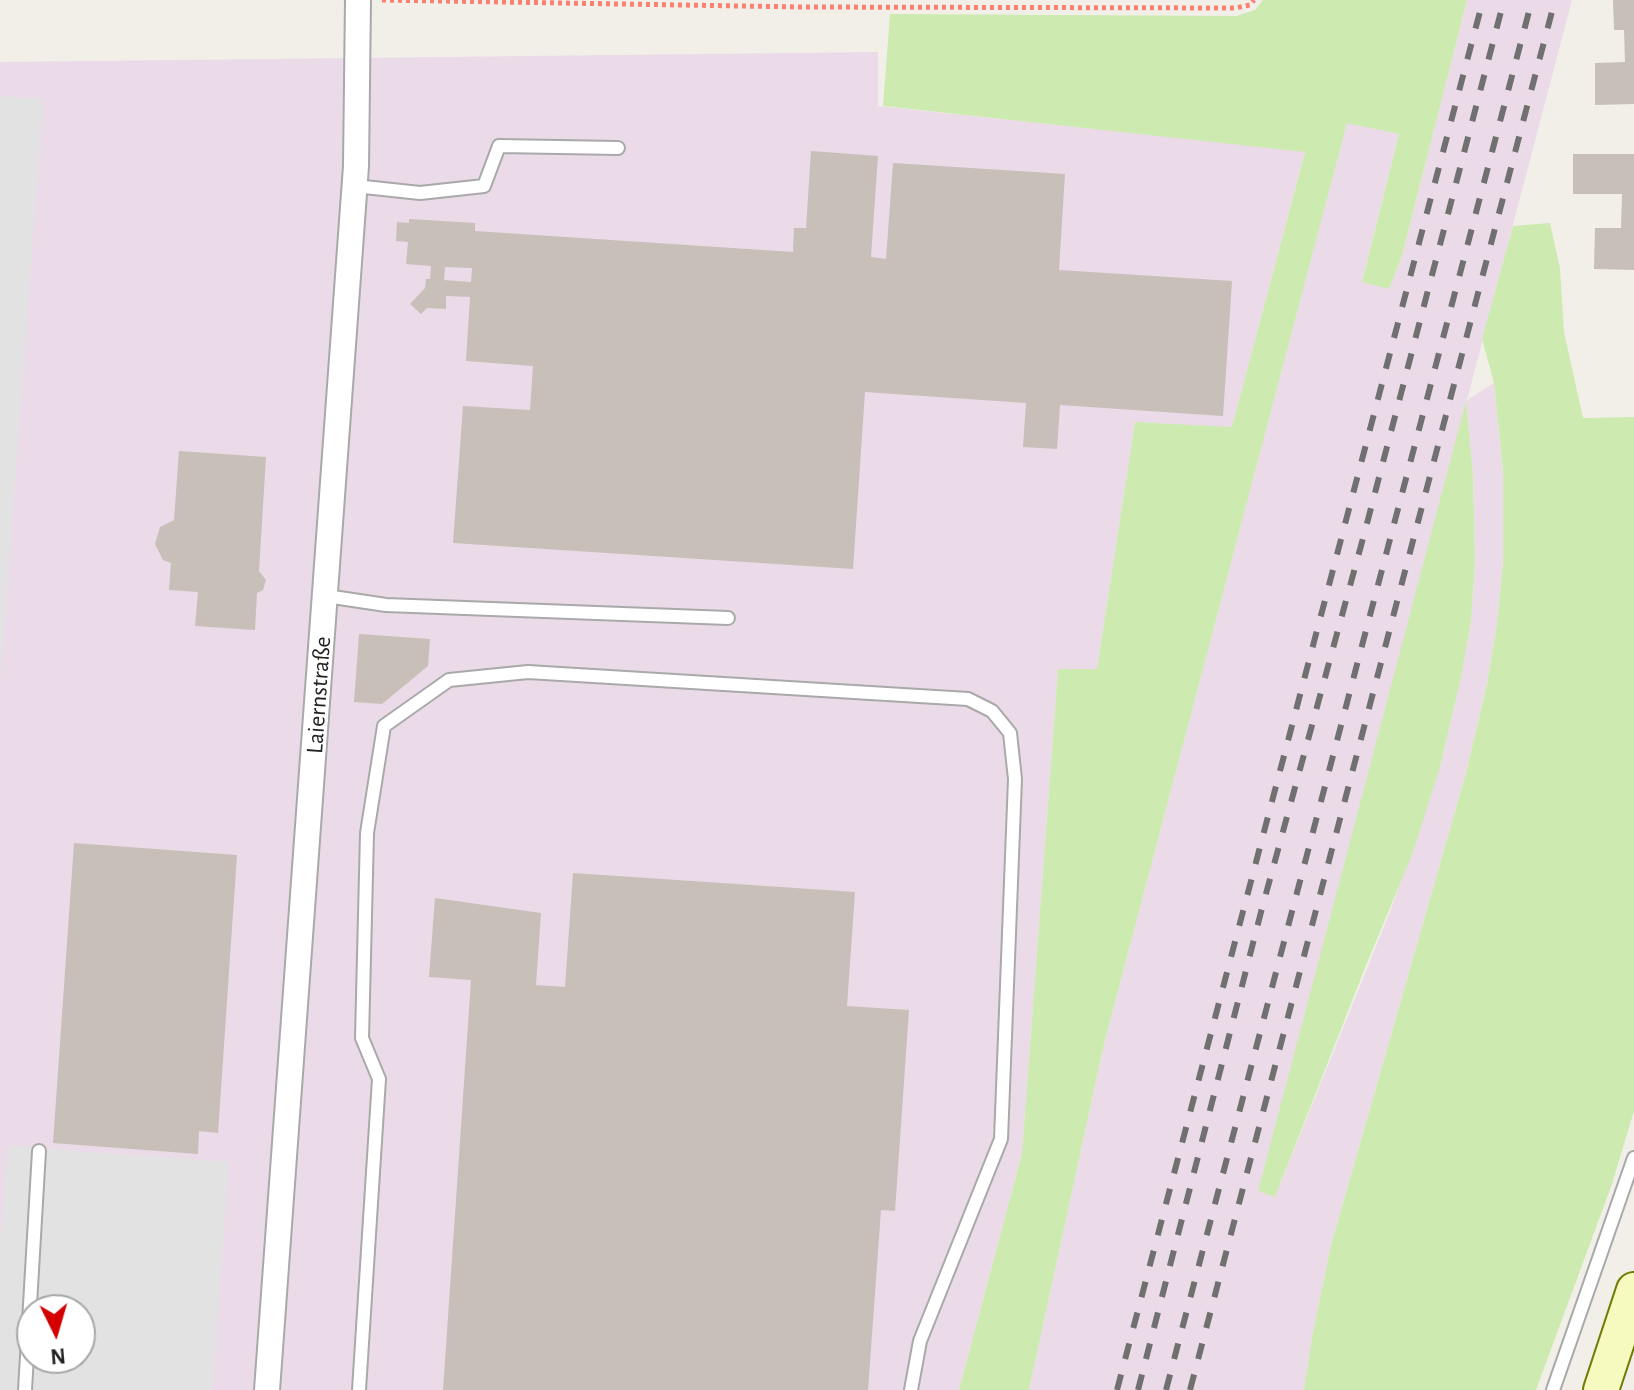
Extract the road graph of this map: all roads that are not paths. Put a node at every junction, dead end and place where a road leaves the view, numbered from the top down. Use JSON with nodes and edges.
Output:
{"nodes":[{"id":1,"x":358,"y":0,"type":"edge"},
{"id":2,"x":618,"y":148,"type":"dead end"},
{"id":3,"x":355,"y":186,"type":"junction"},
{"id":4,"x":326,"y":596,"type":"junction"},
{"id":5,"x":728,"y":618,"type":"dead end"},
{"id":6,"x":39,"y":1151,"type":"dead end"},
{"id":7,"x":1634,"y":1158,"type":"edge"},
{"id":8,"x":1634,"y":1290,"type":"edge"},
{"id":9,"x":25,"y":1390,"type":"edge"},
{"id":10,"x":267,"y":1390,"type":"edge"},
{"id":11,"x":359,"y":1390,"type":"edge"},
{"id":12,"x":911,"y":1390,"type":"edge"},
{"id":13,"x":1553,"y":1390,"type":"edge"},
{"id":14,"x":1601,"y":1390,"type":"edge"}],
"edges":[{"from":1,"to":3,"type":"street","name":"Laiernstraße"},
{"from":2,"to":3,"type":"lane"},
{"from":3,"to":4,"type":"street","name":"Laiernstraße"},
{"from":4,"to":5,"type":"lane"},
{"from":4,"to":10,"type":"street","name":"Laiernstraße"},
{"from":6,"to":9,"type":"lane"},
{"from":7,"to":13,"type":"lane"},
{"from":8,"to":14,"type":"street"},
{"from":11,"to":12,"type":"lane"}]}
